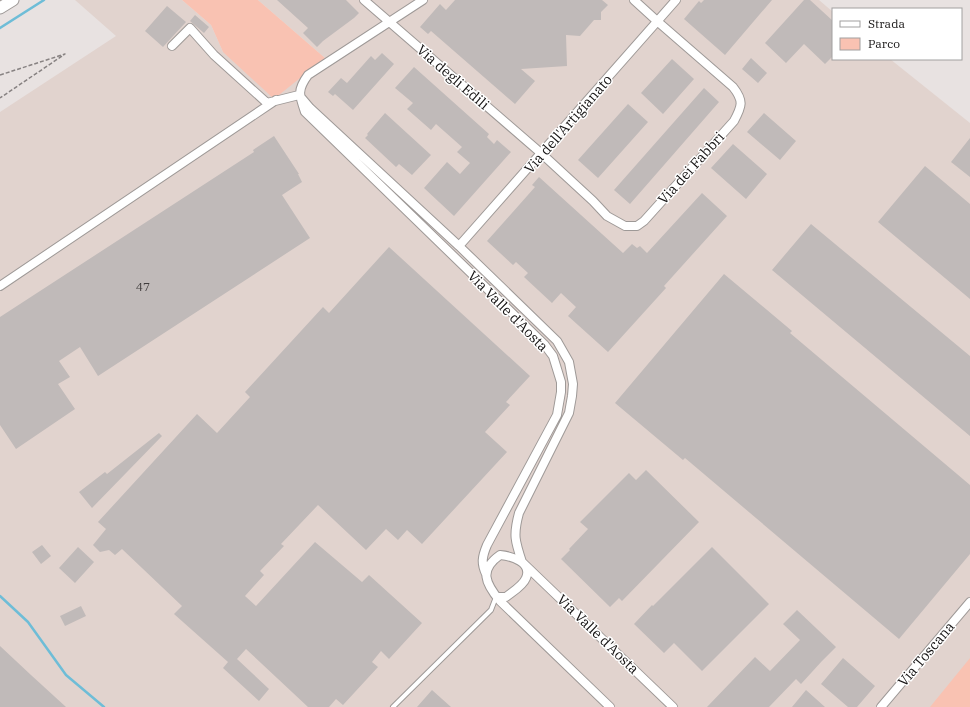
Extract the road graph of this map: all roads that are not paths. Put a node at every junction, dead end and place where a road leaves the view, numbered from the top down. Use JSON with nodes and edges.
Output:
{"nodes":[{"id":1,"x":12,"y":0,"type":"edge"},
{"id":2,"x":364,"y":0,"type":"edge"},
{"id":3,"x":423,"y":0,"type":"edge"},
{"id":4,"x":634,"y":0,"type":"edge"},
{"id":5,"x":676,"y":0,"type":"edge"},
{"id":6,"x":0,"y":8,"type":"edge"},
{"id":7,"x":657,"y":21,"type":"junction"},
{"id":8,"x":389,"y":22,"type":"junction"},
{"id":9,"x":172,"y":46,"type":"dead end"},
{"id":10,"x":299,"y":95,"type":"junction"},
{"id":11,"x":276,"y":100,"type":"junction"},
{"id":12,"x":542,"y":154,"type":"junction"},
{"id":13,"x":459,"y":246,"type":"junction"},
{"id":14,"x":0,"y":286,"type":"edge"},
{"id":15,"x":522,"y":562,"type":"junction"},
{"id":16,"x":486,"y":574,"type":"junction"},
{"id":17,"x":497,"y":597,"type":"junction"},
{"id":18,"x":970,"y":602,"type":"edge"},
{"id":19,"x":393,"y":707,"type":"edge"},
{"id":20,"x":610,"y":707,"type":"edge"},
{"id":21,"x":673,"y":707,"type":"edge"},
{"id":22,"x":881,"y":707,"type":"edge"}],
"edges":[{"from":1,"to":6,"type":"street"},
{"from":2,"to":8,"type":"street","name":"Via degli Edili"},
{"from":3,"to":8,"type":"street"},
{"from":4,"to":7,"type":"street","name":"Via dei Fabbri"},
{"from":5,"to":7,"type":"street","name":"Via dell'Artigianato"},
{"from":7,"to":12,"type":"street","name":"Via dell'Artigianato"},
{"from":7,"to":12,"type":"street","name":"Via dei Fabbri"},
{"from":8,"to":10,"type":"street"},
{"from":8,"to":12,"type":"street","name":"Via degli Edili"},
{"from":9,"to":11,"type":"street"},
{"from":10,"to":11,"type":"street"},
{"from":10,"to":13,"type":"street","name":"Via Valle d'Aosta"},
{"from":10,"to":16,"type":"street","name":"Via Valle d'Aosta"},
{"from":11,"to":14,"type":"street"},
{"from":12,"to":13,"type":"street","name":"Via dell'Artigianato"},
{"from":13,"to":15,"type":"street","name":"Via Valle d'Aosta"},
{"from":15,"to":16,"type":"street","name":"Via Valle d'Aosta"},
{"from":15,"to":17,"type":"street","name":"Via Valle d'Aosta"},
{"from":15,"to":21,"type":"street","name":"Via Valle d'Aosta"},
{"from":16,"to":17,"type":"street","name":"Via Valle d'Aosta"},
{"from":17,"to":19,"type":"lane"},
{"from":17,"to":20,"type":"street","name":"Via Valle d'Aosta"},
{"from":18,"to":22,"type":"street","name":"Via Toscana"}]}
